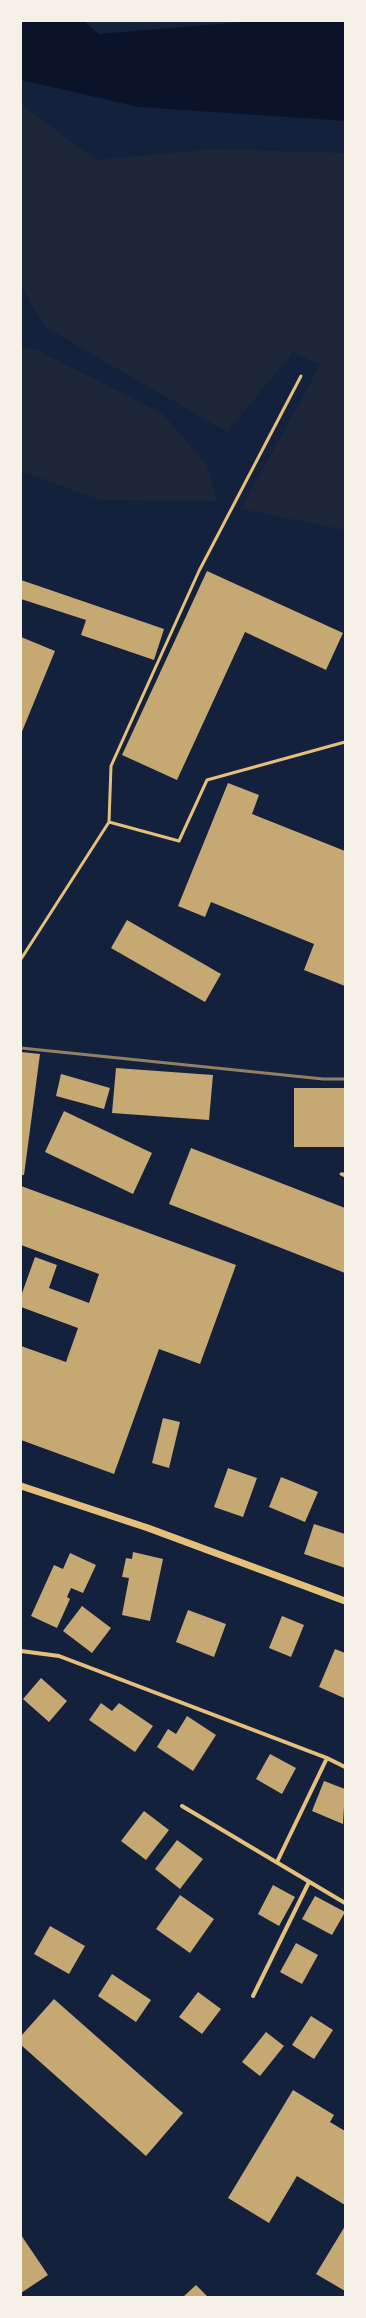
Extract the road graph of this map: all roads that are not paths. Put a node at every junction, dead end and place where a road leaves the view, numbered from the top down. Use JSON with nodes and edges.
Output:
{"nodes":[{"id":1,"x":301,"y":376,"type":"dead end"},
{"id":2,"x":345,"y":742,"type":"edge"},
{"id":3,"x":109,"y":822,"type":"junction"},
{"id":4,"x":21,"y":959,"type":"edge"},
{"id":5,"x":21,"y":1486,"type":"edge"},
{"id":6,"x":345,"y":1601,"type":"edge"},
{"id":7,"x":21,"y":1652,"type":"edge"},
{"id":8,"x":326,"y":1758,"type":"junction"},
{"id":9,"x":345,"y":1767,"type":"edge"},
{"id":10,"x":182,"y":1806,"type":"dead end"},
{"id":11,"x":276,"y":1862,"type":"junction"},
{"id":12,"x":309,"y":1882,"type":"junction"},
{"id":13,"x":345,"y":1904,"type":"edge"},
{"id":14,"x":253,"y":1996,"type":"dead end"}],
"edges":[{"from":1,"to":3,"type":"lane"},
{"from":2,"to":3,"type":"lane"},
{"from":3,"to":4,"type":"lane"},
{"from":5,"to":6,"type":"street"},
{"from":7,"to":8,"type":"street"},
{"from":8,"to":9,"type":"street"},
{"from":8,"to":11,"type":"street"},
{"from":10,"to":11,"type":"street"},
{"from":11,"to":12,"type":"street"},
{"from":12,"to":13,"type":"street"},
{"from":12,"to":14,"type":"street"}]}
